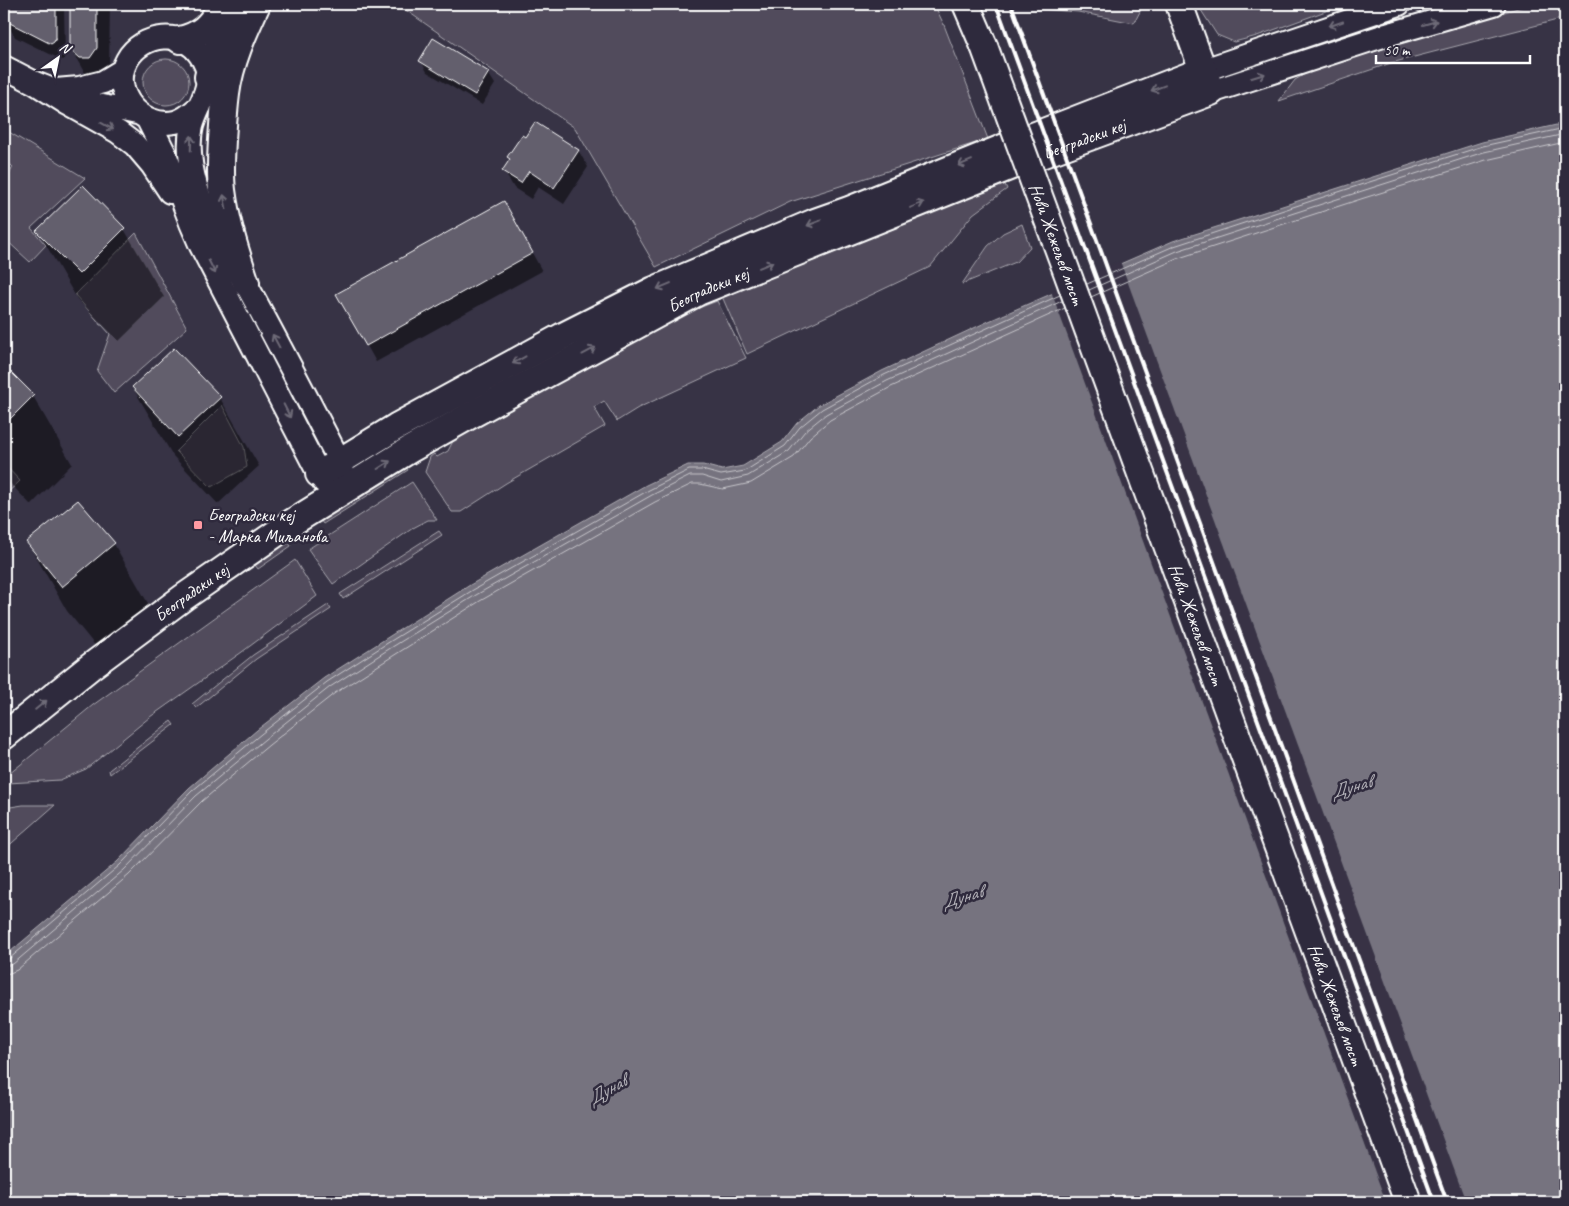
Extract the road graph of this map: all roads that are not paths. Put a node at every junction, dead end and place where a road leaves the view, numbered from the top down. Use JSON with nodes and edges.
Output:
{"nodes":[{"id":1,"x":224,"y":4,"type":"edge"},
{"id":2,"x":246,"y":4,"type":"edge"},
{"id":3,"x":258,"y":4,"type":"edge"},
{"id":4,"x":966,"y":4,"type":"edge"},
{"id":5,"x":1179,"y":4,"type":"edge"},
{"id":6,"x":1399,"y":4,"type":"edge"},
{"id":7,"x":1494,"y":4,"type":"edge"},
{"id":8,"x":180,"y":40,"type":"junction"},
{"id":9,"x":4,"y":67,"type":"edge"},
{"id":10,"x":123,"y":70,"type":"junction"},
{"id":11,"x":208,"y":77,"type":"junction"},
{"id":12,"x":1208,"y":81,"type":"junction"},
{"id":13,"x":45,"y":87,"type":"junction"},
{"id":14,"x":200,"y":106,"type":"junction"},
{"id":15,"x":143,"y":116,"type":"junction"},
{"id":16,"x":191,"y":223,"type":"junction"},
{"id":17,"x":246,"y":283,"type":"junction"},
{"id":18,"x":329,"y":468,"type":"junction"},
{"id":19,"x":342,"y":491,"type":"junction"},
{"id":20,"x":4,"y":736,"type":"edge"},
{"id":21,"x":1408,"y":1202,"type":"edge"}],
"edges":[{"from":1,"to":8,"type":"main road"},
{"from":2,"to":11,"type":"main road"},
{"from":17,"to":3,"type":"main road","one_way":true},
{"from":4,"to":21,"type":"main road","name":"Нови Жежељев мост","bridge":true},
{"from":5,"to":12,"type":"main road"},
{"from":6,"to":12,"type":"street","name":"Београдски кеј","one_way":true},
{"from":12,"to":7,"type":"street","name":"Београдски кеј","one_way":true},
{"from":8,"to":10,"type":"street"},
{"from":8,"to":11,"type":"street"},
{"from":9,"to":13,"type":"street"},
{"from":10,"to":13,"type":"street"},
{"from":10,"to":15,"type":"street"},
{"from":11,"to":14,"type":"street"},
{"from":12,"to":18,"type":"main road","name":"Београдски кеј","one_way":true},
{"from":19,"to":12,"type":"main road","name":"Београдски кеј","one_way":true},
{"from":13,"to":15,"type":"street"},
{"from":13,"to":16,"type":"street","one_way":true},
{"from":14,"to":15,"type":"street"},
{"from":17,"to":14,"type":"street","one_way":true},
{"from":15,"to":16,"type":"street"},
{"from":16,"to":18,"type":"street","one_way":true},
{"from":18,"to":17,"type":"street","one_way":true},
{"from":18,"to":19,"type":"street"},
{"from":20,"to":19,"type":"main road","name":"Београдски кеј","one_way":true}]}
